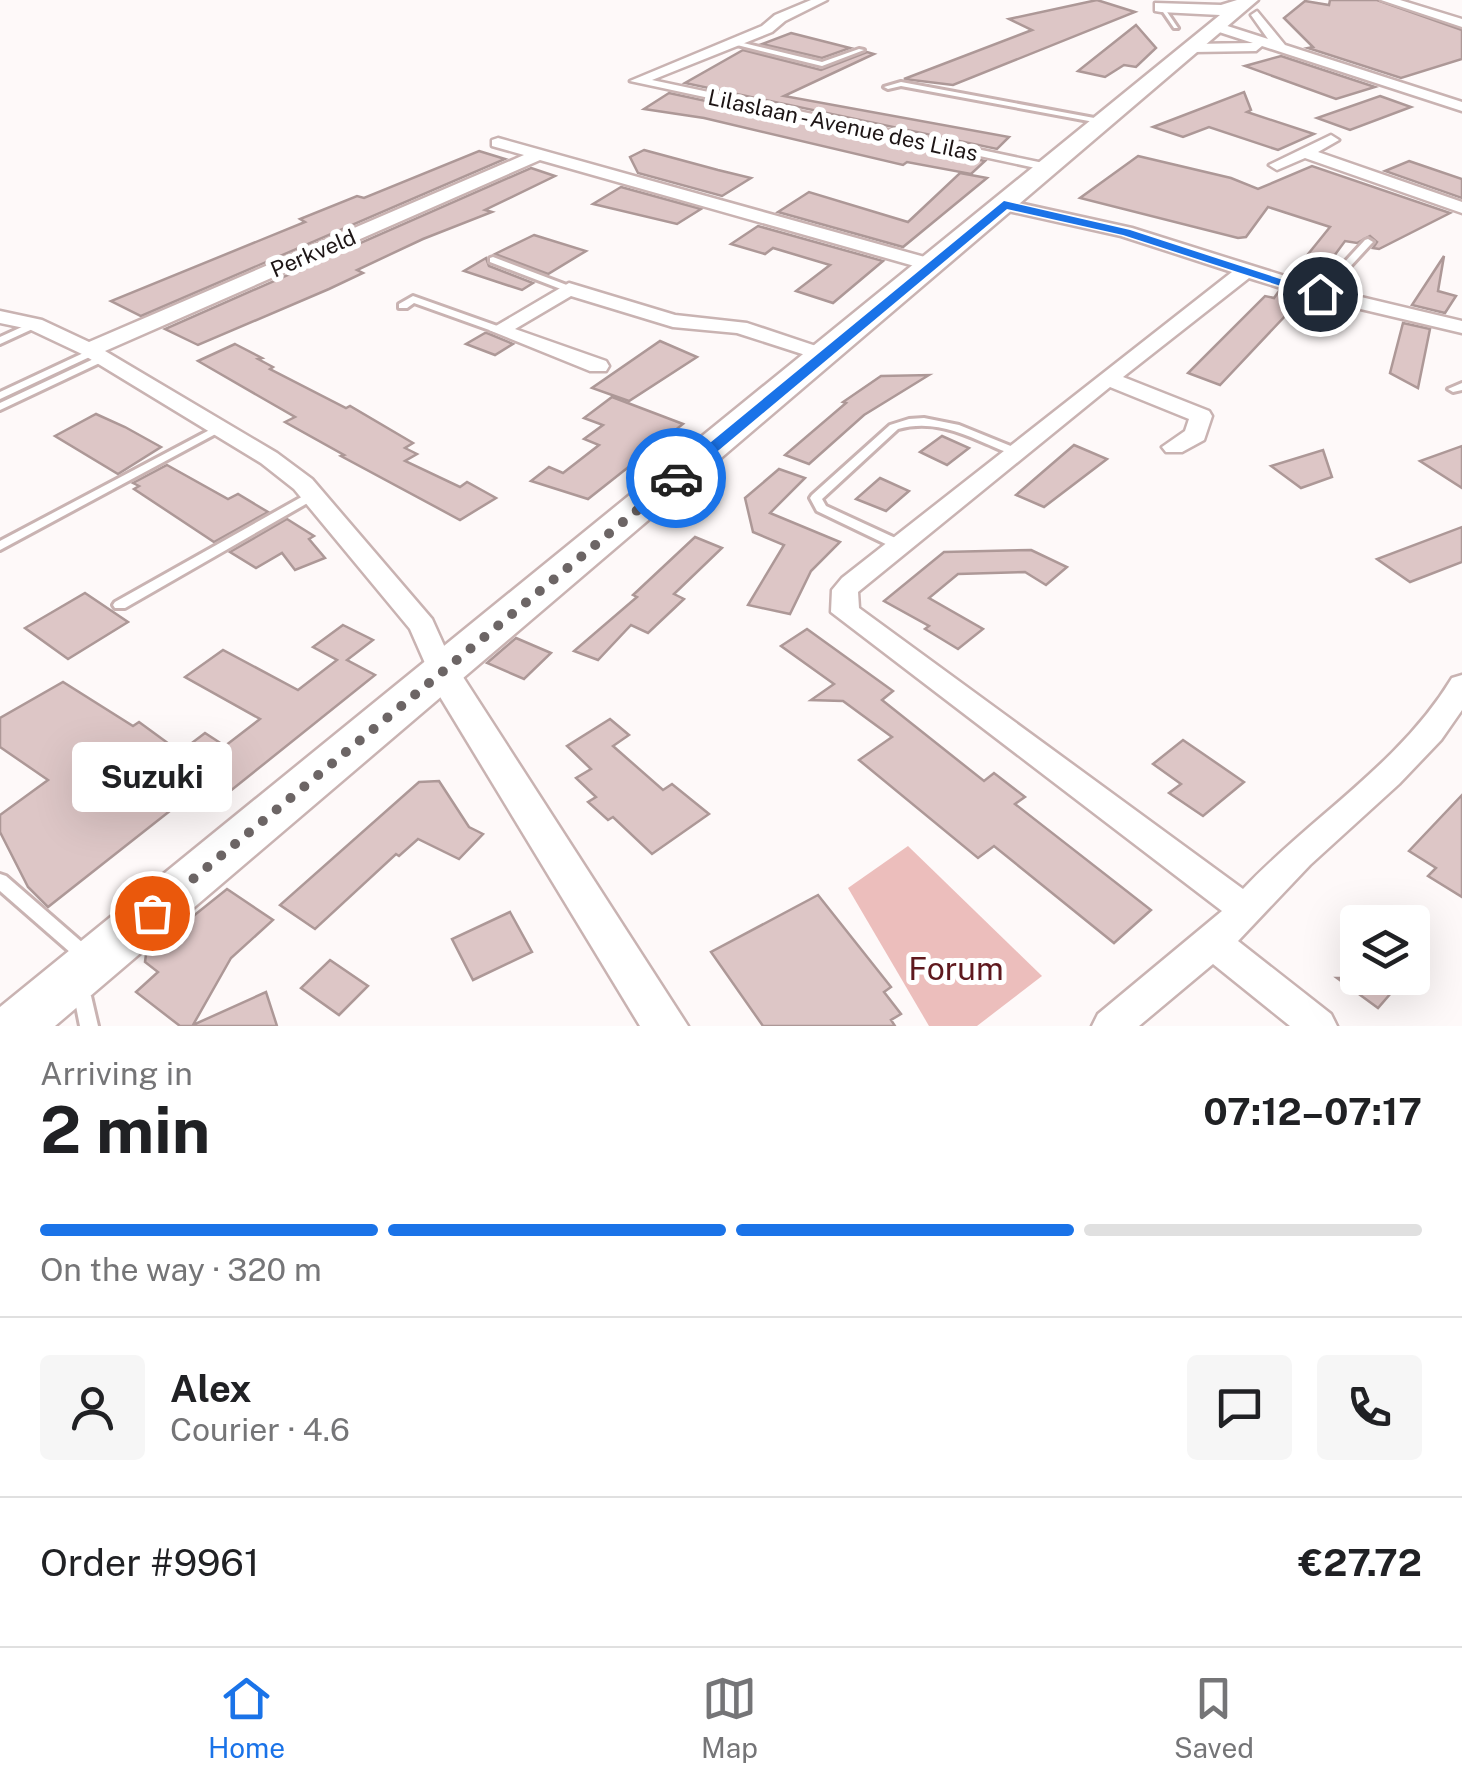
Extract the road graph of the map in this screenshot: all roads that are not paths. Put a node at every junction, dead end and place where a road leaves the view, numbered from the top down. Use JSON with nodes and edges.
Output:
{"nodes":[{"id":1,"x":821,"y":0,"type":"edge"},
{"id":2,"x":1139,"y":0,"type":"edge"},
{"id":3,"x":1387,"y":0,"type":"edge"},
{"id":4,"x":1251,"y":6,"type":"edge"},
{"id":5,"x":1161,"y":8,"type":"junction"},
{"id":6,"x":1462,"y":22,"type":"edge"},
{"id":7,"x":1196,"y":34,"type":"junction"},
{"id":8,"x":731,"y":42,"type":"junction"},
{"id":9,"x":1281,"y":48,"type":"junction"},
{"id":10,"x":860,"y":50,"type":"dead end"},
{"id":11,"x":976,"y":86,"type":"dead end"},
{"id":12,"x":888,"y":88,"type":"dead end"},
{"id":13,"x":995,"y":99,"type":"junction"},
{"id":14,"x":1462,"y":107,"type":"edge"},
{"id":15,"x":1105,"y":122,"type":"junction"},
{"id":16,"x":1331,"y":140,"type":"dead end"},
{"id":17,"x":498,"y":143,"type":"dead end"},
{"id":18,"x":1306,"y":153,"type":"junction"},
{"id":19,"x":538,"y":155,"type":"junction"},
{"id":20,"x":1277,"y":164,"type":"dead end"},
{"id":21,"x":1048,"y":168,"type":"junction"},
{"id":22,"x":1011,"y":199,"type":"junction"},
{"id":23,"x":1462,"y":208,"type":"edge"},
{"id":24,"x":1368,"y":242,"type":"dead end"},
{"id":25,"x":493,"y":260,"type":"dead end"},
{"id":26,"x":932,"y":265,"type":"junction"},
{"id":27,"x":1246,"y":272,"type":"junction"},
{"id":28,"x":568,"y":289,"type":"junction"},
{"id":29,"x":1320,"y":294,"type":"junction"},
{"id":30,"x":404,"y":306,"type":"dead end"},
{"id":31,"x":0,"y":316,"type":"edge"},
{"id":32,"x":35,"y":324,"type":"junction"},
{"id":33,"x":1462,"y":327,"type":"edge"},
{"id":34,"x":498,"y":330,"type":"junction"},
{"id":35,"x":0,"y":341,"type":"edge"},
{"id":36,"x":94,"y":353,"type":"junction"},
{"id":37,"x":824,"y":355,"type":"junction"},
{"id":38,"x":598,"y":366,"type":"dead end"},
{"id":39,"x":1108,"y":379,"type":"junction"},
{"id":40,"x":0,"y":396,"type":"edge"},
{"id":41,"x":0,"y":406,"type":"edge"},
{"id":42,"x":219,"y":428,"type":"junction"},
{"id":43,"x":1174,"y":446,"type":"dead end"},
{"id":44,"x":1014,"y":451,"type":"junction"},
{"id":45,"x":314,"y":494,"type":"junction"},
{"id":46,"x":899,"y":545,"type":"junction"},
{"id":47,"x":0,"y":546,"type":"edge"},
{"id":48,"x":120,"y":605,"type":"dead end"},
{"id":49,"x":442,"y":672,"type":"junction"},
{"id":50,"x":1462,"y":685,"type":"edge"},
{"id":51,"x":0,"y":882,"type":"edge"},
{"id":52,"x":1246,"y":910,"type":"junction"},
{"id":53,"x":1212,"y":942,"type":"junction"},
{"id":54,"x":93,"y":962,"type":"junction"},
{"id":55,"x":64,"y":986,"type":"junction"},
{"id":56,"x":16,"y":1026,"type":"edge"},
{"id":57,"x":89,"y":1026,"type":"edge"},
{"id":58,"x":665,"y":1026,"type":"edge"},
{"id":59,"x":1111,"y":1026,"type":"edge"},
{"id":60,"x":1318,"y":1026,"type":"edge"}],
"edges":[{"from":1,"to":8,"type":"street"},
{"from":2,"to":5,"type":"main road"},
{"from":3,"to":6,"type":"street"},
{"from":4,"to":5,"type":"main road"},
{"from":4,"to":7,"type":"main road"},
{"from":4,"to":9,"type":"street"},
{"from":5,"to":7,"type":"main road"},
{"from":5,"to":7,"type":"lane"},
{"from":7,"to":9,"type":"street"},
{"from":7,"to":9,"type":"street"},
{"from":7,"to":15,"type":"main road"},
{"from":8,"to":10,"type":"lane"},
{"from":8,"to":21,"type":"street","name":"Lilaslaan - Avenue des Lilas"},
{"from":9,"to":14,"type":"street"},
{"from":11,"to":13,"type":"lane"},
{"from":12,"to":13,"type":"lane"},
{"from":13,"to":15,"type":"lane"},
{"from":15,"to":21,"type":"main road"},
{"from":16,"to":18,"type":"street"},
{"from":17,"to":19,"type":"street"},
{"from":18,"to":20,"type":"street"},
{"from":18,"to":23,"type":"street"},
{"from":19,"to":26,"type":"street"},
{"from":19,"to":36,"type":"street","name":"Perkveld"},
{"from":21,"to":22,"type":"main road"},
{"from":22,"to":26,"type":"main road"},
{"from":22,"to":27,"type":"street"},
{"from":24,"to":29,"type":"lane"},
{"from":25,"to":28,"type":"lane"},
{"from":26,"to":37,"type":"main road"},
{"from":27,"to":29,"type":"street"},
{"from":27,"to":39,"type":"street"},
{"from":28,"to":34,"type":"street"},
{"from":28,"to":37,"type":"street"},
{"from":29,"to":33,"type":"street"},
{"from":30,"to":34,"type":"lane"},
{"from":31,"to":32,"type":"street"},
{"from":32,"to":35,"type":"lane"},
{"from":32,"to":36,"type":"street"},
{"from":34,"to":38,"type":"street"},
{"from":36,"to":40,"type":"lane"},
{"from":36,"to":41,"type":"lane"},
{"from":36,"to":42,"type":"street"},
{"from":37,"to":49,"type":"main road"},
{"from":39,"to":43,"type":"street"},
{"from":39,"to":44,"type":"street"},
{"from":42,"to":45,"type":"street"},
{"from":42,"to":47,"type":"lane"},
{"from":44,"to":46,"type":"street"},
{"from":44,"to":46,"type":"lane"},
{"from":45,"to":48,"type":"lane"},
{"from":45,"to":49,"type":"street"},
{"from":46,"to":52,"type":"street"},
{"from":49,"to":54,"type":"main road"},
{"from":49,"to":58,"type":"street"},
{"from":50,"to":52,"type":"street"},
{"from":51,"to":54,"type":"lane"},
{"from":52,"to":53,"type":"street"},
{"from":53,"to":59,"type":"street"},
{"from":53,"to":60,"type":"street"},
{"from":54,"to":55,"type":"main road"},
{"from":55,"to":56,"type":"main road"},
{"from":55,"to":57,"type":"lane"}]}
